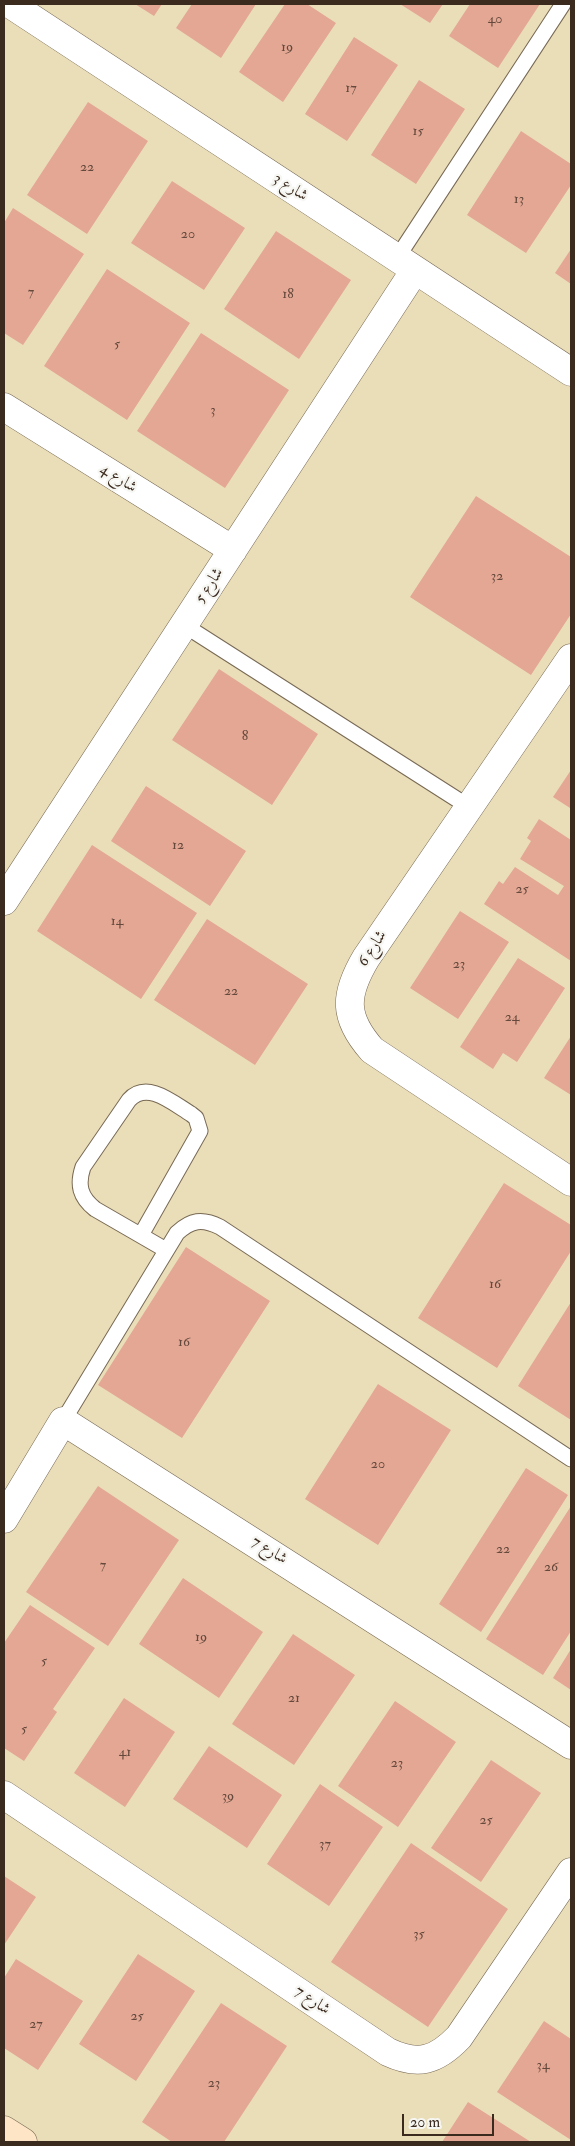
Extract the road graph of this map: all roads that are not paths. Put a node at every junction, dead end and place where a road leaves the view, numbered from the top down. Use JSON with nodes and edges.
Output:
{"nodes":[{"id":1,"x":10,"y":4,"type":"edge"},
{"id":2,"x":563,"y":4,"type":"edge"},
{"id":3,"x":406,"y":264,"type":"junction"},
{"id":4,"x":571,"y":372,"type":"edge"},
{"id":5,"x":4,"y":407,"type":"edge"},
{"id":6,"x":233,"y":550,"type":"junction"},
{"id":7,"x":184,"y":625,"type":"junction"},
{"id":8,"x":571,"y":658,"type":"edge"},
{"id":9,"x":469,"y":807,"type":"junction"},
{"id":10,"x":4,"y":902,"type":"edge"},
{"id":11,"x":571,"y":1182,"type":"edge"},
{"id":12,"x":141,"y":1235,"type":"junction"},
{"id":13,"x":166,"y":1250,"type":"junction"},
{"id":14,"x":63,"y":1421,"type":"junction"},
{"id":15,"x":571,"y":1459,"type":"edge"},
{"id":16,"x":4,"y":1519,"type":"edge"},
{"id":17,"x":571,"y":1745,"type":"edge"},
{"id":18,"x":4,"y":1794,"type":"edge"},
{"id":19,"x":571,"y":1872,"type":"edge"},
{"id":20,"x":4,"y":2130,"type":"edge"},
{"id":21,"x":23,"y":2142,"type":"edge"}],
"edges":[{"from":1,"to":3,"type":"street","name":"شارع 3"},
{"from":2,"to":3,"type":"lane"},
{"from":3,"to":4,"type":"street","name":"شارع 3"},
{"from":3,"to":6,"type":"street","name":"شارع 5"},
{"from":5,"to":6,"type":"street","name":"شارع 4"},
{"from":6,"to":7,"type":"street","name":"شارع 5"},
{"from":7,"to":9,"type":"lane"},
{"from":7,"to":10,"type":"street","name":"شارع 5"},
{"from":8,"to":9,"type":"street","name":"شارع 6"},
{"from":9,"to":11,"type":"street","name":"شارع 6"},
{"from":12,"to":12,"type":"lane"},
{"from":12,"to":13,"type":"lane"},
{"from":13,"to":14,"type":"lane"},
{"from":13,"to":15,"type":"lane"},
{"from":14,"to":16,"type":"street"},
{"from":14,"to":17,"type":"street","name":"شارع 7"},
{"from":18,"to":19,"type":"street","name":"شارع 7"},
{"from":20,"to":21,"type":"street"}]}
